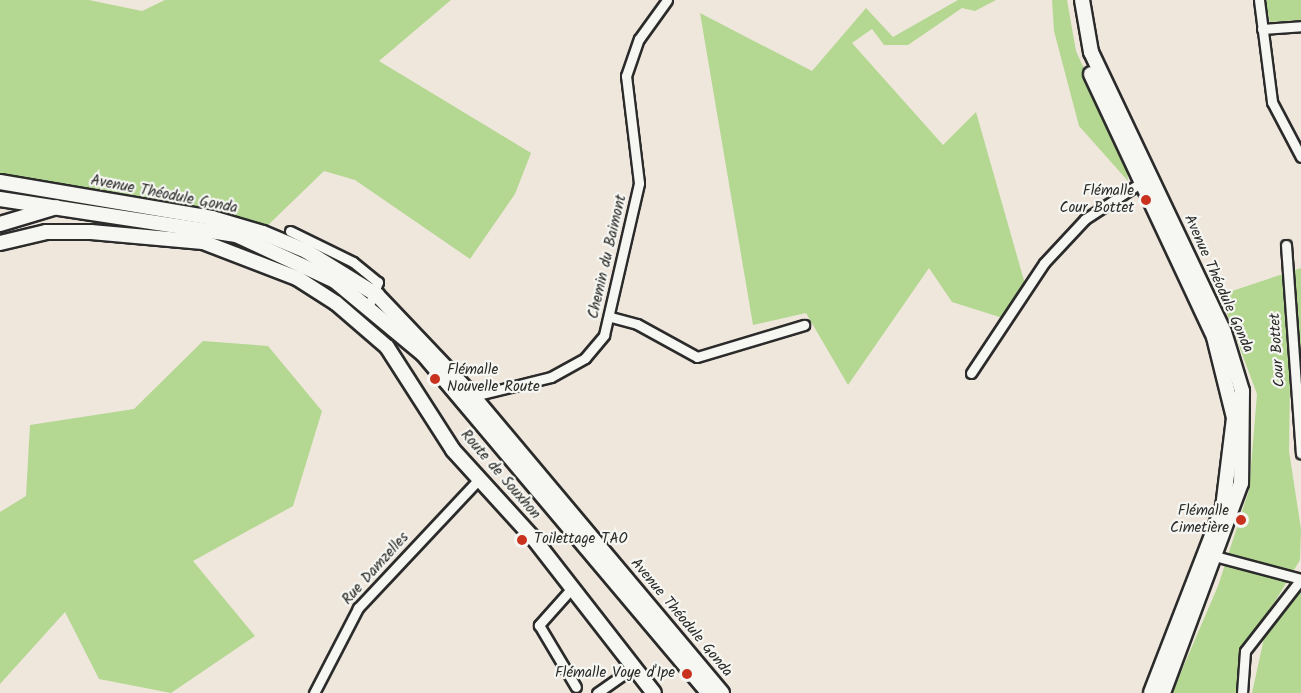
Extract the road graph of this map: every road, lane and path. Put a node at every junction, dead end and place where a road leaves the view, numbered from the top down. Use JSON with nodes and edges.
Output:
{"nodes":[{"id":1,"x":667,"y":0,"type":"edge"},
{"id":2,"x":1074,"y":0,"type":"edge"},
{"id":3,"x":1082,"y":0,"type":"edge"},
{"id":4,"x":1259,"y":0,"type":"edge"},
{"id":5,"x":1301,"y":26,"type":"edge"},
{"id":6,"x":1262,"y":29,"type":"junction"},
{"id":7,"x":1300,"y":152,"type":"edge"},
{"id":8,"x":1146,"y":179,"type":"junction"},
{"id":9,"x":0,"y":182,"type":"edge"},
{"id":10,"x":0,"y":199,"type":"edge"},
{"id":11,"x":57,"y":207,"type":"junction"},
{"id":12,"x":147,"y":219,"type":"junction"},
{"id":13,"x":0,"y":224,"type":"edge"},
{"id":14,"x":290,"y":231,"type":"dead end"},
{"id":15,"x":174,"y":237,"type":"junction"},
{"id":16,"x":0,"y":243,"type":"edge"},
{"id":17,"x":1286,"y":245,"type":"dead end"},
{"id":18,"x":373,"y":300,"type":"junction"},
{"id":19,"x":611,"y":317,"type":"junction"},
{"id":20,"x":804,"y":325,"type":"dead end"},
{"id":21,"x":970,"y":373,"type":"dead end"},
{"id":22,"x":468,"y":399,"type":"junction"},
{"id":23,"x":1301,"y":453,"type":"edge"},
{"id":24,"x":479,"y":479,"type":"junction"},
{"id":25,"x":1211,"y":555,"type":"junction"},
{"id":26,"x":1301,"y":579,"type":"edge"},
{"id":27,"x":573,"y":588,"type":"junction"},
{"id":28,"x":634,"y":667,"type":"junction"},
{"id":29,"x":576,"y":687,"type":"dead end"},
{"id":30,"x":314,"y":693,"type":"edge"},
{"id":31,"x":597,"y":693,"type":"edge"},
{"id":32,"x":654,"y":693,"type":"edge"},
{"id":33,"x":708,"y":693,"type":"edge"},
{"id":34,"x":722,"y":693,"type":"edge"},
{"id":35,"x":1150,"y":693,"type":"edge"},
{"id":36,"x":1163,"y":693,"type":"edge"},
{"id":37,"x":1242,"y":693,"type":"edge"}],
"edges":[{"from":1,"to":19,"type":"street","name":"Chemin du Baimont"},
{"from":2,"to":8,"type":"main road","name":"Avenue Théodule Gonda"},
{"from":3,"to":8,"type":"main road","name":"Avenue Théodule Gonda"},
{"from":4,"to":6,"type":"street"},
{"from":5,"to":6,"type":"street"},
{"from":6,"to":7,"type":"street"},
{"from":8,"to":21,"type":"street"},
{"from":8,"to":25,"type":"main road","name":"Avenue Théodule Gonda"},
{"from":9,"to":18,"type":"main road","name":"Avenue Théodule Gonda"},
{"from":10,"to":11,"type":"main road","name":"Avenue Théodule Gonda"},
{"from":11,"to":12,"type":"main road","name":"Avenue Théodule Gonda"},
{"from":11,"to":13,"type":"main road"},
{"from":12,"to":15,"type":"main road"},
{"from":12,"to":18,"type":"main road","name":"Avenue Théodule Gonda"},
{"from":14,"to":18,"type":"street","name":"Avenue Théodule Gonda"},
{"from":15,"to":16,"type":"main road","name":"Route de Souxhon"},
{"from":15,"to":24,"type":"main road","name":"Route de Souxhon"},
{"from":17,"to":23,"type":"street","name":"Cour Bottet"},
{"from":18,"to":22,"type":"main road","name":"Avenue Théodule Gonda"},
{"from":19,"to":20,"type":"street"},
{"from":19,"to":22,"type":"street","name":"Chemin du Baimont"},
{"from":22,"to":33,"type":"main road","name":"Avenue Théodule Gonda"},
{"from":22,"to":34,"type":"main road","name":"Avenue Théodule Gonda"},
{"from":24,"to":27,"type":"main road","name":"Route de Souxhon"},
{"from":24,"to":30,"type":"street","name":"Rue Damzelles"},
{"from":25,"to":26,"type":"street"},
{"from":25,"to":35,"type":"main road","name":"Avenue Théodule Gonda"},
{"from":25,"to":36,"type":"main road","name":"Avenue Théodule Gonda"},
{"from":26,"to":37,"type":"street"},
{"from":27,"to":28,"type":"main road","name":"Route de Souxhon"},
{"from":27,"to":29,"type":"street"},
{"from":28,"to":31,"type":"street"},
{"from":28,"to":32,"type":"main road","name":"Route de Souxhon"}]}
